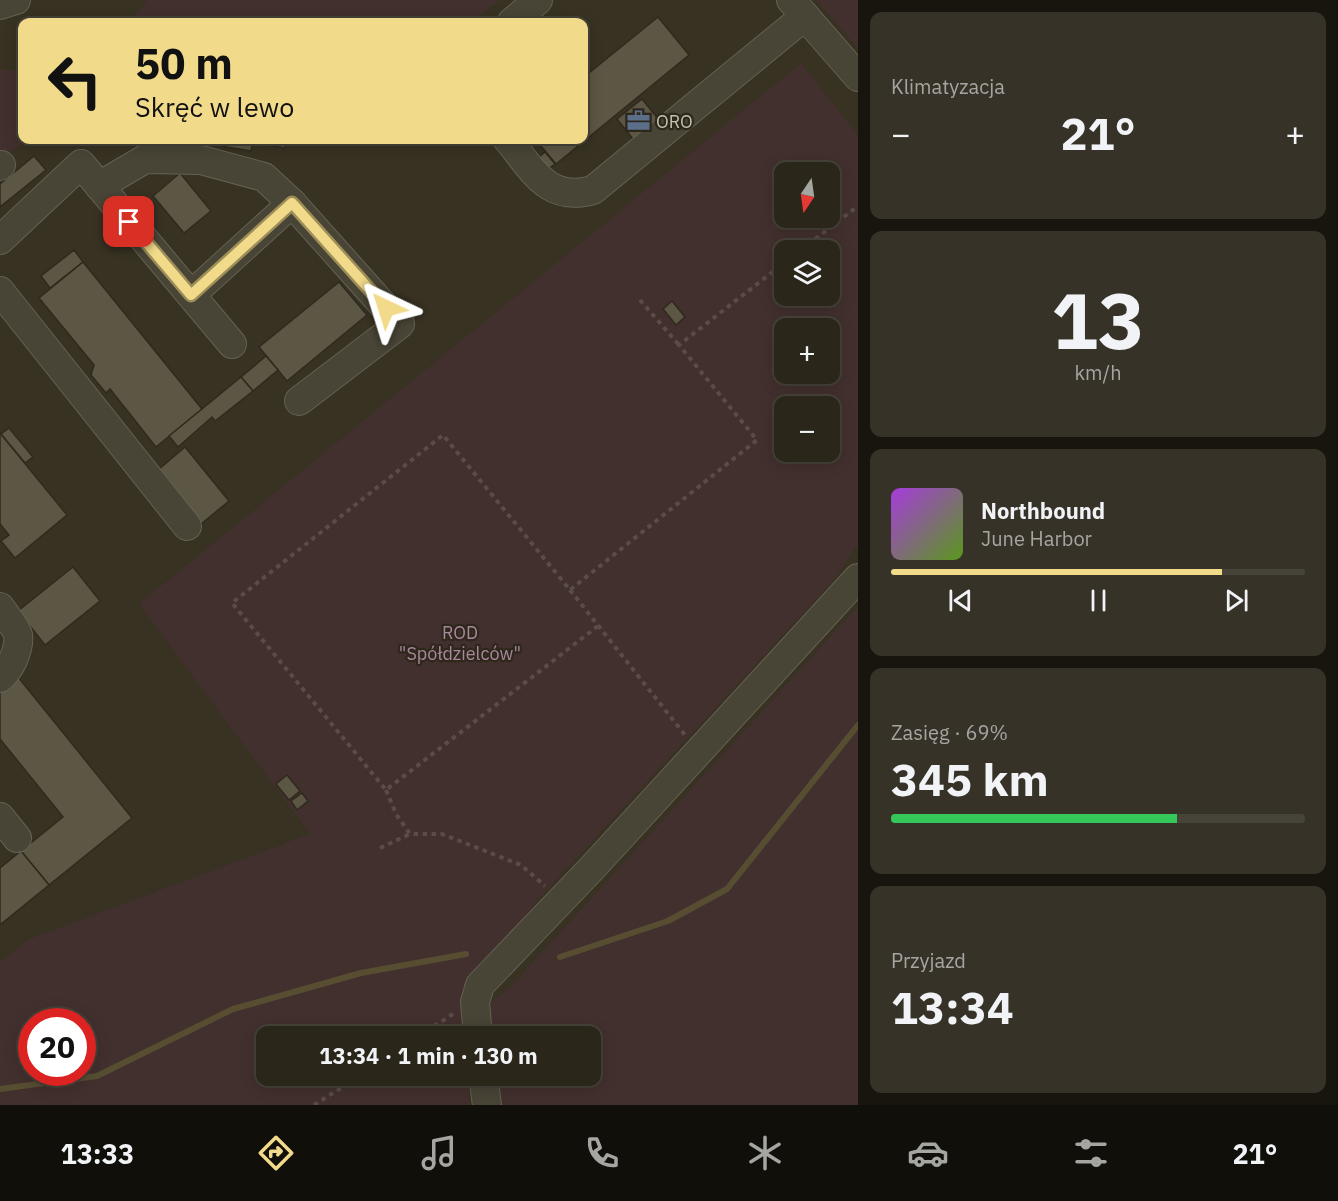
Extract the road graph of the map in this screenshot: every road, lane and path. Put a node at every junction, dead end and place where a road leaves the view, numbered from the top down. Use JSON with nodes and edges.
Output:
{"nodes":[{"id":1,"x":16,"y":0,"type":"edge"},
{"id":2,"x":538,"y":0,"type":"edge"},
{"id":3,"x":0,"y":5,"type":"edge"},
{"id":4,"x":798,"y":8,"type":"edge"},
{"id":5,"x":517,"y":18,"type":"edge"},
{"id":6,"x":858,"y":77,"type":"edge"},
{"id":7,"x":510,"y":144,"type":"edge"},
{"id":8,"x":99,"y":186,"type":"junction"},
{"id":9,"x":292,"y":203,"type":"junction"},
{"id":10,"x":858,"y":206,"type":"edge"},
{"id":11,"x":0,"y":240,"type":"edge"},
{"id":12,"x":814,"y":240,"type":"edge"},
{"id":13,"x":774,"y":271,"type":"edge"},
{"id":14,"x":0,"y":291,"type":"edge"},
{"id":15,"x":191,"y":295,"type":"junction"},
{"id":16,"x":640,"y":300,"type":"dead end"},
{"id":17,"x":232,"y":344,"type":"dead end"},
{"id":18,"x":678,"y":345,"type":"junction"},
{"id":19,"x":299,"y":401,"type":"dead end"},
{"id":20,"x":187,"y":526,"type":"dead end"},
{"id":21,"x":858,"y":578,"type":"edge"},
{"id":22,"x":570,"y":590,"type":"junction"},
{"id":23,"x":0,"y":607,"type":"edge"},
{"id":24,"x":598,"y":626,"type":"junction"},
{"id":25,"x":0,"y":678,"type":"edge"},
{"id":26,"x":688,"y":738,"type":"dead end"},
{"id":27,"x":386,"y":790,"type":"junction"},
{"id":28,"x":411,"y":834,"type":"junction"},
{"id":29,"x":380,"y":849,"type":"dead end"},
{"id":30,"x":549,"y":889,"type":"dead end"},
{"id":31,"x":475,"y":1002,"type":"junction"},
{"id":32,"x":436,"y":1026,"type":"edge"},
{"id":33,"x":477,"y":1026,"type":"edge"},
{"id":34,"x":344,"y":1086,"type":"edge"},
{"id":35,"x":484,"y":1086,"type":"edge"},
{"id":36,"x":314,"y":1105,"type":"edge"},
{"id":37,"x":487,"y":1105,"type":"edge"}],
"edges":[{"from":1,"to":3,"type":"street"},
{"from":2,"to":5,"type":"street"},
{"from":4,"to":6,"type":"street"},
{"from":4,"to":7,"type":"street"},
{"from":8,"to":9,"type":"street"},
{"from":8,"to":11,"type":"street"},
{"from":8,"to":15,"type":"street"},
{"from":9,"to":15,"type":"street"},
{"from":9,"to":19,"type":"street"},
{"from":10,"to":12,"type":"path"},
{"from":13,"to":18,"type":"path"},
{"from":14,"to":20,"type":"street"},
{"from":15,"to":17,"type":"street"},
{"from":16,"to":18,"type":"path"},
{"from":18,"to":22,"type":"path"},
{"from":21,"to":31,"type":"street"},
{"from":22,"to":24,"type":"path"},
{"from":22,"to":27,"type":"path"},
{"from":23,"to":25,"type":"street"},
{"from":24,"to":26,"type":"path"},
{"from":24,"to":27,"type":"path"},
{"from":27,"to":28,"type":"path"},
{"from":28,"to":29,"type":"path"},
{"from":28,"to":30,"type":"path"},
{"from":31,"to":32,"type":"path"},
{"from":31,"to":33,"type":"street"},
{"from":34,"to":36,"type":"path"},
{"from":35,"to":37,"type":"street"}]}
